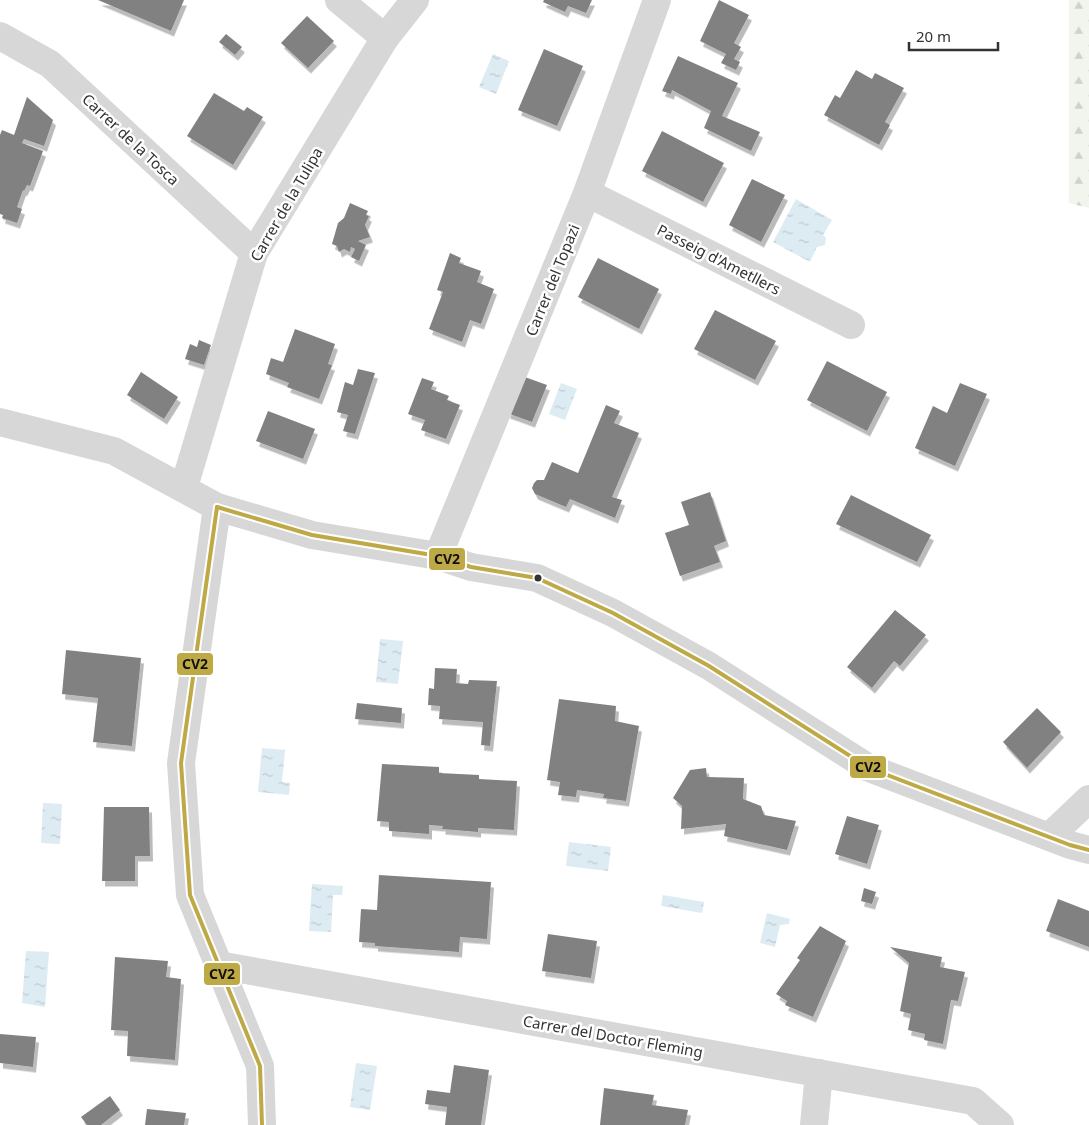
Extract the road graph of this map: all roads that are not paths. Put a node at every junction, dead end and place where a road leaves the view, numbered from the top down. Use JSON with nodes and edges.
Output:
{"nodes":[{"id":1,"x":338,"y":0,"type":"edge"},
{"id":2,"x":415,"y":0,"type":"edge"},
{"id":3,"x":657,"y":0,"type":"edge"},
{"id":4,"x":0,"y":36,"type":"edge"},
{"id":5,"x":385,"y":38,"type":"junction"},
{"id":6,"x":587,"y":193,"type":"junction"},
{"id":7,"x":254,"y":253,"type":"junction"},
{"id":8,"x":851,"y":325,"type":"dead end"},
{"id":9,"x":0,"y":422,"type":"edge"},
{"id":10,"x":184,"y":487,"type":"junction"},
{"id":11,"x":217,"y":507,"type":"junction"},
{"id":12,"x":438,"y":556,"type":"junction"},
{"id":13,"x":1089,"y":799,"type":"edge"},
{"id":14,"x":1050,"y":836,"type":"junction"},
{"id":15,"x":1089,"y":850,"type":"edge"},
{"id":16,"x":218,"y":966,"type":"junction"},
{"id":17,"x":819,"y":1073,"type":"junction"},
{"id":18,"x":262,"y":1125,"type":"edge"},
{"id":19,"x":814,"y":1125,"type":"edge"},
{"id":20,"x":1000,"y":1125,"type":"edge"}],
"edges":[{"from":1,"to":5,"type":"street"},
{"from":2,"to":5,"type":"street","name":"Carrer de la Tulipa"},
{"from":3,"to":6,"type":"street","name":"Carrer del Topazi"},
{"from":4,"to":7,"type":"street","name":"Carrer de la Tosca"},
{"from":5,"to":7,"type":"street","name":"Carrer de la Tulipa"},
{"from":6,"to":8,"type":"street","name":"Passeig d'Ametllers"},
{"from":6,"to":12,"type":"street","name":"Carrer del Topazi"},
{"from":7,"to":10,"type":"street","name":"Carrer de la Tulipa"},
{"from":9,"to":10,"type":"street"},
{"from":10,"to":11,"type":"street"},
{"from":11,"to":12,"type":"street"},
{"from":11,"to":16,"type":"street"},
{"from":12,"to":14,"type":"street"},
{"from":13,"to":14,"type":"street"},
{"from":14,"to":15,"type":"street"},
{"from":16,"to":17,"type":"street","name":"Carrer del Doctor Fleming"},
{"from":16,"to":18,"type":"street"},
{"from":17,"to":19,"type":"street"},
{"from":17,"to":20,"type":"street","name":"Carrer del Doctor Fleming"}]}
